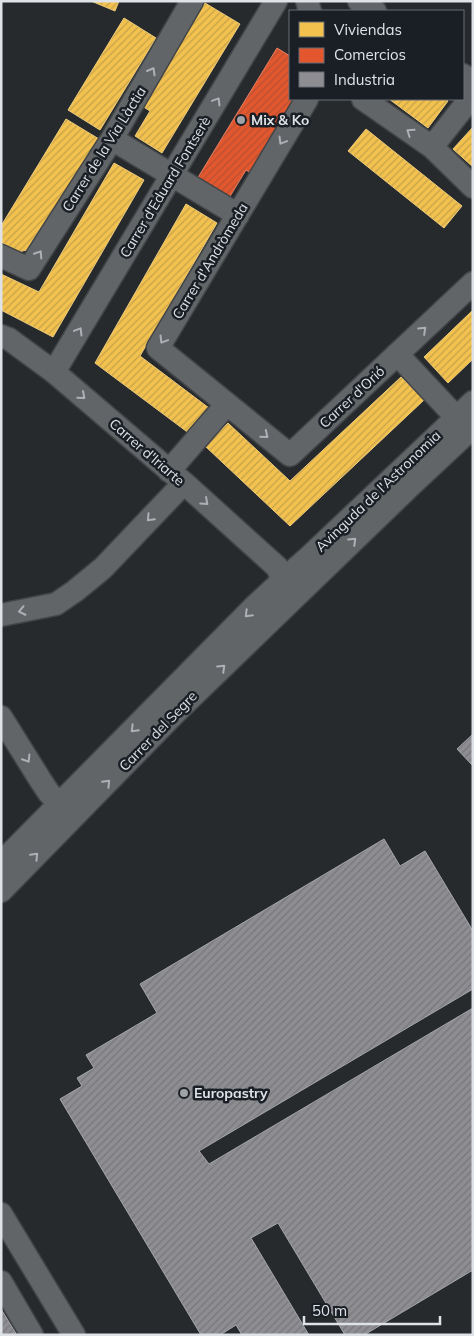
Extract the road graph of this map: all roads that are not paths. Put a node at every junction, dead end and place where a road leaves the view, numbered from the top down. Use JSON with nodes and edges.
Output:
{"nodes":[{"id":1,"x":192,"y":1,"type":"edge"},
{"id":2,"x":276,"y":1,"type":"edge"},
{"id":3,"x":359,"y":1,"type":"edge"},
{"id":4,"x":373,"y":10,"type":"edge"},
{"id":5,"x":473,"y":95,"type":"edge"},
{"id":6,"x":306,"y":100,"type":"edge"},
{"id":7,"x":364,"y":100,"type":"edge"},
{"id":8,"x":112,"y":139,"type":"junction"},
{"id":9,"x":432,"y":147,"type":"junction"},
{"id":10,"x":173,"y":175,"type":"junction"},
{"id":11,"x":473,"y":186,"type":"edge"},
{"id":12,"x":238,"y":215,"type":"junction"},
{"id":13,"x":1,"y":256,"type":"edge"},
{"id":14,"x":473,"y":283,"type":"edge"},
{"id":15,"x":1,"y":336,"type":"edge"},
{"id":16,"x":397,"y":354,"type":"junction"},
{"id":17,"x":54,"y":372,"type":"junction"},
{"id":18,"x":473,"y":402,"type":"edge"},
{"id":19,"x":227,"y":404,"type":"junction"},
{"id":20,"x":464,"y":422,"type":"edge"},
{"id":21,"x":176,"y":477,"type":"junction"},
{"id":22,"x":318,"y":575,"type":"joint"},
{"id":23,"x":283,"y":580,"type":"junction"},
{"id":24,"x":1,"y":616,"type":"edge"},
{"id":25,"x":1,"y":717,"type":"edge"},
{"id":26,"x":66,"y":811,"type":"junction"},
{"id":27,"x":1,"y":863,"type":"edge"},
{"id":28,"x":1,"y":891,"type":"edge"},
{"id":29,"x":1,"y":1214,"type":"edge"},
{"id":30,"x":1,"y":1282,"type":"edge"},
{"id":31,"x":32,"y":1335,"type":"edge"},
{"id":32,"x":74,"y":1335,"type":"edge"}],
"edges":[{"from":8,"to":1,"type":"street","name":"Carrer de la Via Làctia","one_way":true},
{"from":10,"to":2,"type":"street","name":"Carrer d'Eduard Fontserè","one_way":true},
{"from":3,"to":4,"type":"street"},
{"from":5,"to":9,"type":"street"},
{"from":6,"to":12,"type":"street","name":"Carrer d'Andròmeda","one_way":true},
{"from":9,"to":7,"type":"street","one_way":true},
{"from":8,"to":10,"type":"street"},
{"from":13,"to":8,"type":"street","name":"Carrer de la Via Làctia","one_way":true},
{"from":9,"to":11,"type":"street"},
{"from":10,"to":12,"type":"street"},
{"from":17,"to":10,"type":"street","name":"Carrer d'Eduard Fontserè","one_way":true},
{"from":12,"to":19,"type":"street","name":"Carrer d'Andròmeda","one_way":true},
{"from":16,"to":14,"type":"street","name":"Carrer d'Orió","one_way":true},
{"from":15,"to":17,"type":"street","name":"Carrer d'Iriarte"},
{"from":19,"to":16,"type":"street","name":"Carrer d'Orió","one_way":true},
{"from":16,"to":20,"type":"street"},
{"from":17,"to":21,"type":"street","name":"Carrer d'Iriarte","one_way":true},
{"from":18,"to":20,"type":"street","name":"Avinguda de l'Astronomia"},
{"from":19,"to":21,"type":"street"},
{"from":22,"to":20,"type":"street","name":"Avinguda de l'Astronomia","one_way":true},
{"from":20,"to":23,"type":"street","name":"Avinguda de l'Astronomia"},
{"from":21,"to":23,"type":"street","name":"Carrer d'Iriarte","one_way":true},
{"from":21,"to":24,"type":"street","one_way":true},
{"from":26,"to":22,"type":"street","name":"Carrer del Segre","one_way":true},
{"from":23,"to":26,"type":"street","name":"Carrer del Segre","one_way":true},
{"from":25,"to":26,"type":"street","one_way":true},
{"from":26,"to":27,"type":"street","name":"Carrer del Segre"},
{"from":28,"to":26,"type":"street","name":"Carrer del Segre","one_way":true},
{"from":29,"to":32,"type":"street"},
{"from":30,"to":31,"type":"street"}]}
